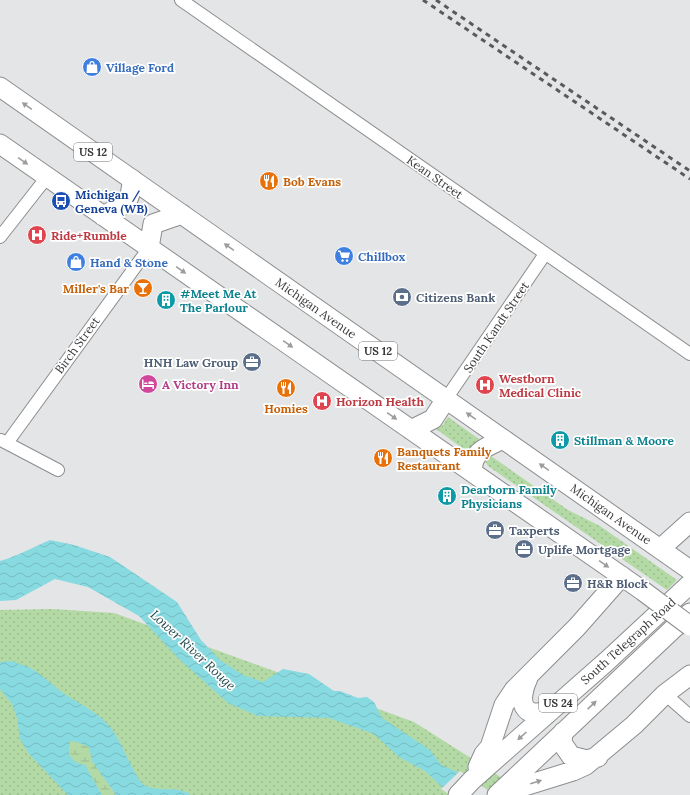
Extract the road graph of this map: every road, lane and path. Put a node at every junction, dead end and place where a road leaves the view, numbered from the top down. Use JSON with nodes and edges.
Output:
{"nodes":[{"id":1,"x":180,"y":0,"type":"edge"},
{"id":2,"x":0,"y":87,"type":"edge"},
{"id":3,"x":0,"y":144,"type":"edge"},
{"id":4,"x":47,"y":177,"type":"junction"},
{"id":5,"x":132,"y":180,"type":"junction"},
{"id":6,"x":182,"y":214,"type":"junction"},
{"id":7,"x":103,"y":216,"type":"junction"},
{"id":8,"x":0,"y":237,"type":"edge"},
{"id":9,"x":149,"y":248,"type":"junction"},
{"id":10,"x":545,"y":254,"type":"junction"},
{"id":11,"x":690,"y":354,"type":"edge"},
{"id":12,"x":446,"y":399,"type":"junction"},
{"id":13,"x":411,"y":430,"type":"junction"},
{"id":14,"x":503,"y":439,"type":"junction"},
{"id":15,"x":4,"y":441,"type":"edge"},
{"id":16,"x":58,"y":470,"type":"dead end"},
{"id":17,"x":472,"y":472,"type":"junction"},
{"id":18,"x":690,"y":522,"type":"edge"},
{"id":19,"x":660,"y":549,"type":"junction"},
{"id":20,"x":686,"y":567,"type":"edge"},
{"id":21,"x":622,"y":576,"type":"junction"},
{"id":22,"x":690,"y":584,"type":"edge"},
{"id":23,"x":690,"y":613,"type":"edge"},
{"id":24,"x":690,"y":626,"type":"edge"},
{"id":25,"x":690,"y":675,"type":"edge"},
{"id":26,"x":528,"y":677,"type":"junction"},
{"id":27,"x":665,"y":694,"type":"junction"},
{"id":28,"x":552,"y":709,"type":"junction"},
{"id":29,"x":690,"y":716,"type":"edge"},
{"id":30,"x":563,"y":732,"type":"junction"},
{"id":31,"x":598,"y":757,"type":"junction"},
{"id":32,"x":472,"y":780,"type":"junction"},
{"id":33,"x":498,"y":794,"type":"edge"},
{"id":34,"x":458,"y":795,"type":"edge"}],
"edges":[{"from":1,"to":10,"type":"street","name":"Kean Street"},
{"from":5,"to":2,"type":"main road","name":"Michigan Avenue","number":"US 12","one_way":true},
{"from":3,"to":4,"type":"main road","one_way":true},
{"from":4,"to":7,"type":"main road"},
{"from":4,"to":8,"type":"street"},
{"from":5,"to":6,"type":"main road","name":"Michigan Avenue","number":"US 12"},
{"from":5,"to":7,"type":"main road"},
{"from":6,"to":9,"type":"main road"},
{"from":12,"to":6,"type":"main road","name":"Michigan Avenue","number":"US 12","one_way":true},
{"from":7,"to":9,"type":"main road"},
{"from":9,"to":13,"type":"main road","one_way":true},
{"from":9,"to":15,"type":"street","name":"Birch Street"},
{"from":10,"to":11,"type":"street","name":"Kean Street"},
{"from":10,"to":12,"type":"street","name":"South Kandt Street"},
{"from":12,"to":13,"type":"main road"},
{"from":14,"to":12,"type":"main road","name":"Michigan Avenue","number":"US 12","one_way":true},
{"from":13,"to":17,"type":"main road"},
{"from":14,"to":17,"type":"main road"},
{"from":19,"to":14,"type":"main road","name":"Michigan Avenue","number":"US 12","one_way":true},
{"from":15,"to":16,"type":"street"},
{"from":17,"to":21,"type":"main road","one_way":true},
{"from":18,"to":19,"type":"main road"},
{"from":19,"to":20,"type":"main road","name":"Michigan Avenue","number":"US 12"},
{"from":21,"to":24,"type":"main road","bridge":true},
{"from":21,"to":26,"type":"main road"},
{"from":22,"to":28,"type":"main road","name":"South Telegraph Road","number":"US 24"},
{"from":30,"to":23,"type":"main road","name":"South Telegraph Road","number":"US 24","one_way":true},
{"from":25,"to":27,"type":"main road"},
{"from":26,"to":28,"type":"main road"},
{"from":26,"to":32,"type":"main road"},
{"from":27,"to":29,"type":"street"},
{"from":27,"to":31,"type":"main road"},
{"from":28,"to":32,"type":"main road","name":"South Telegraph Road","number":"US 24","one_way":true},
{"from":30,"to":31,"type":"main road"},
{"from":30,"to":33,"type":"main road","name":"South Telegraph Road","number":"US 24"},
{"from":33,"to":31,"type":"main road","one_way":true},
{"from":32,"to":34,"type":"main road","name":"South Telegraph Road","number":"US 24"}]}
